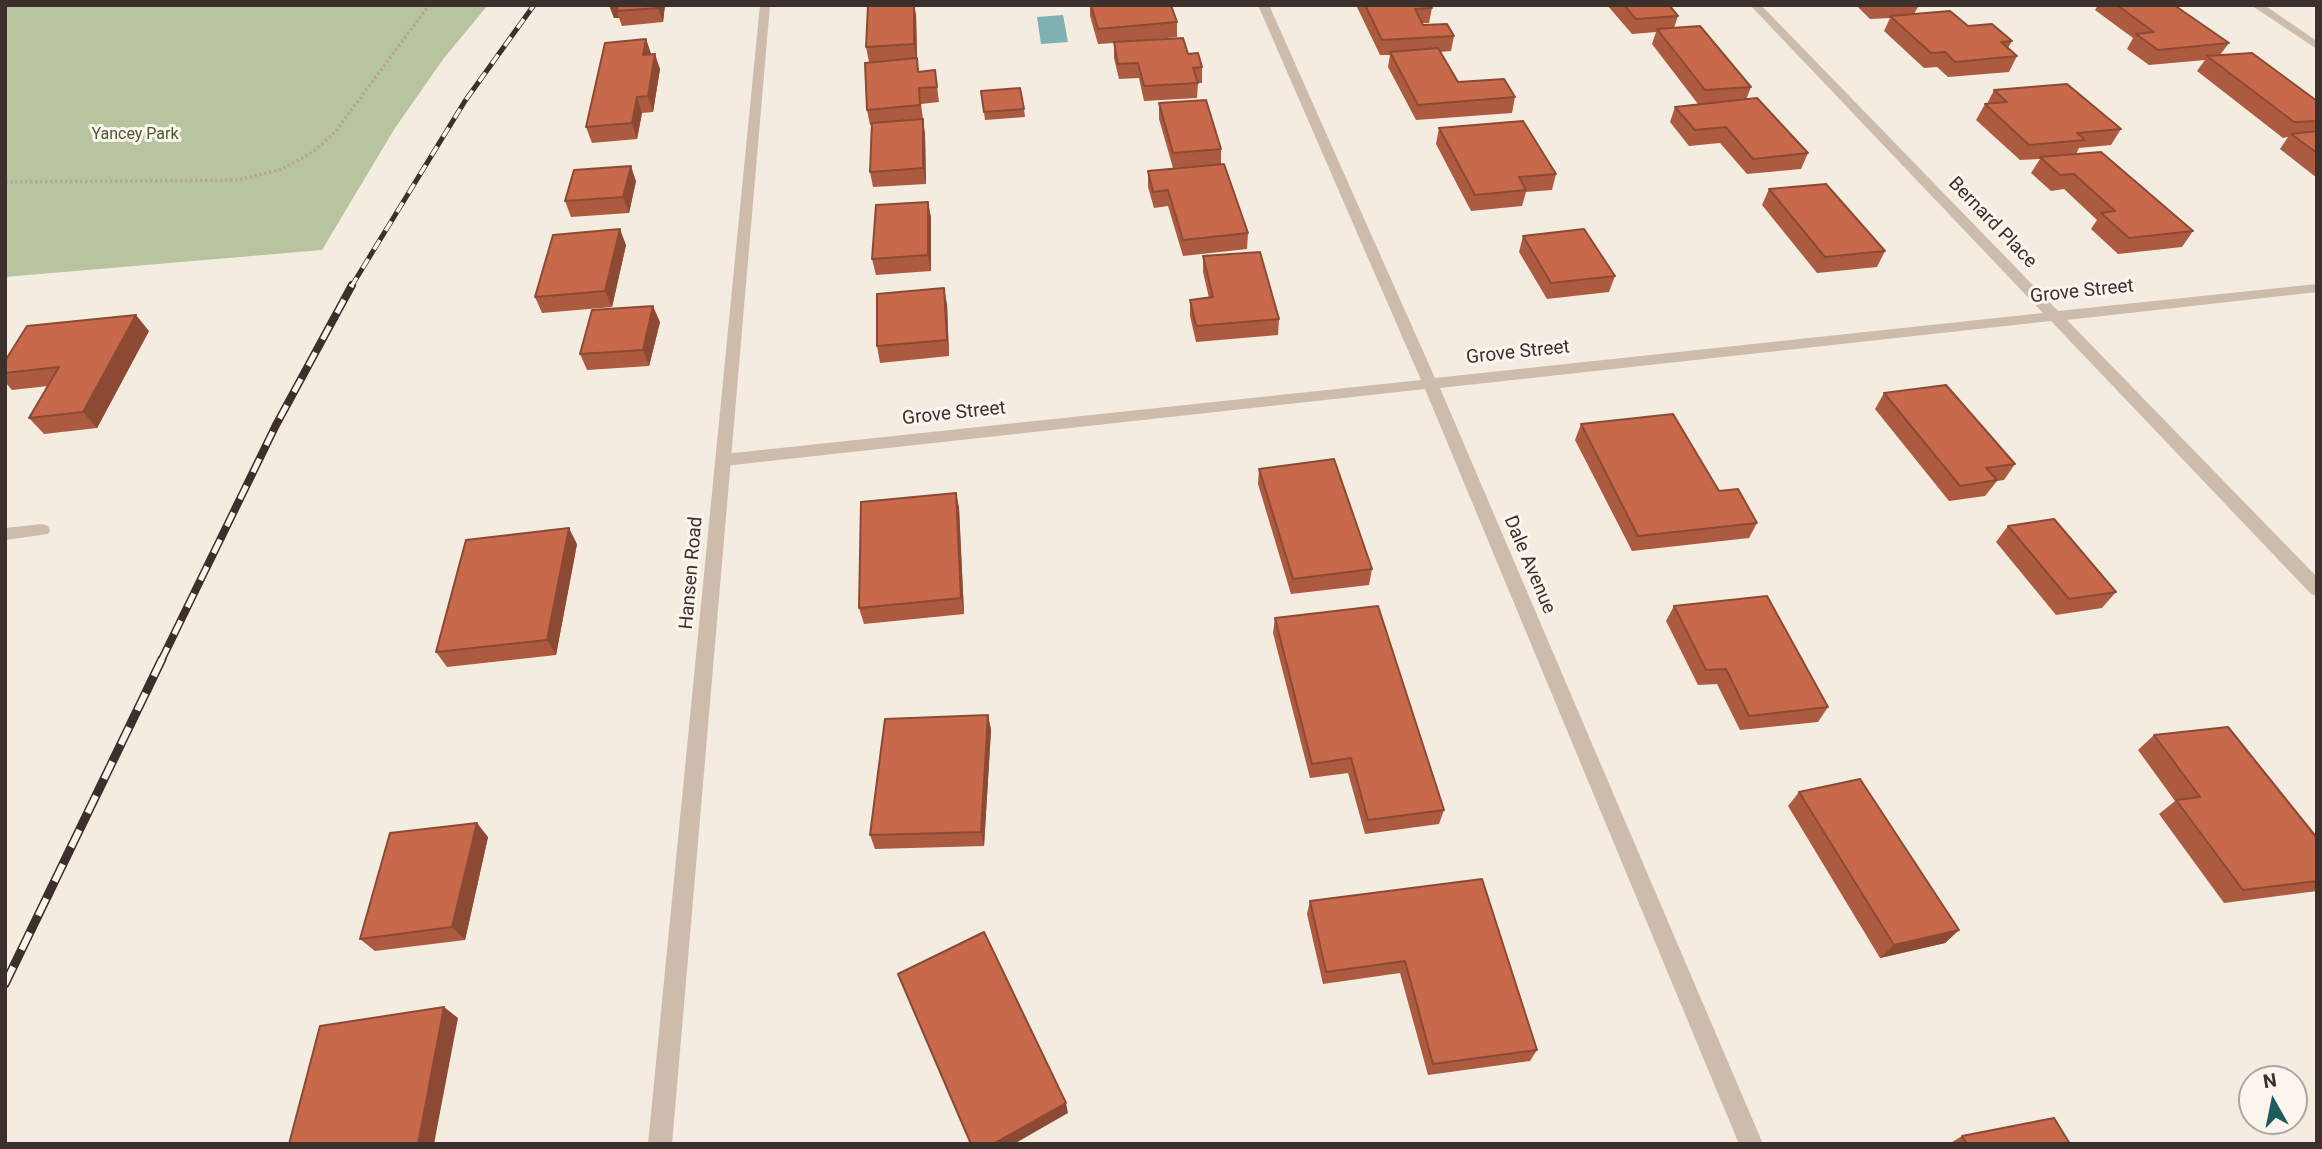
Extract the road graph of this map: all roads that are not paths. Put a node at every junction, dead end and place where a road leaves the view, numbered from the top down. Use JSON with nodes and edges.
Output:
{"nodes":[{"id":1,"x":765,"y":5,"type":"edge"},
{"id":2,"x":1263,"y":5,"type":"edge"},
{"id":3,"x":1755,"y":5,"type":"edge"},
{"id":4,"x":2256,"y":5,"type":"edge"},
{"id":5,"x":2317,"y":46,"type":"edge"},
{"id":6,"x":2317,"y":288,"type":"edge"},
{"id":7,"x":2055,"y":316,"type":"junction"},
{"id":8,"x":1430,"y":383,"type":"junction"},
{"id":9,"x":724,"y":460,"type":"junction"},
{"id":10,"x":42,"y":530,"type":"dead end"},
{"id":11,"x":5,"y":534,"type":"edge"},
{"id":12,"x":2317,"y":589,"type":"edge"},
{"id":13,"x":660,"y":1144,"type":"edge"},
{"id":14,"x":1751,"y":1144,"type":"edge"}],
"edges":[{"from":1,"to":9,"type":"street","name":"Hansen Road"},
{"from":2,"to":8,"type":"street","name":"Dale Avenue"},
{"from":3,"to":7,"type":"street","name":"Bernard Place"},
{"from":4,"to":5,"type":"street"},
{"from":6,"to":7,"type":"street","name":"Grove Street"},
{"from":7,"to":8,"type":"street","name":"Grove Street"},
{"from":7,"to":12,"type":"street","name":"Bernard Place"},
{"from":8,"to":9,"type":"street","name":"Grove Street"},
{"from":8,"to":14,"type":"street","name":"Dale Avenue"},
{"from":9,"to":13,"type":"street","name":"Hansen Road"},
{"from":10,"to":11,"type":"street"}]}
